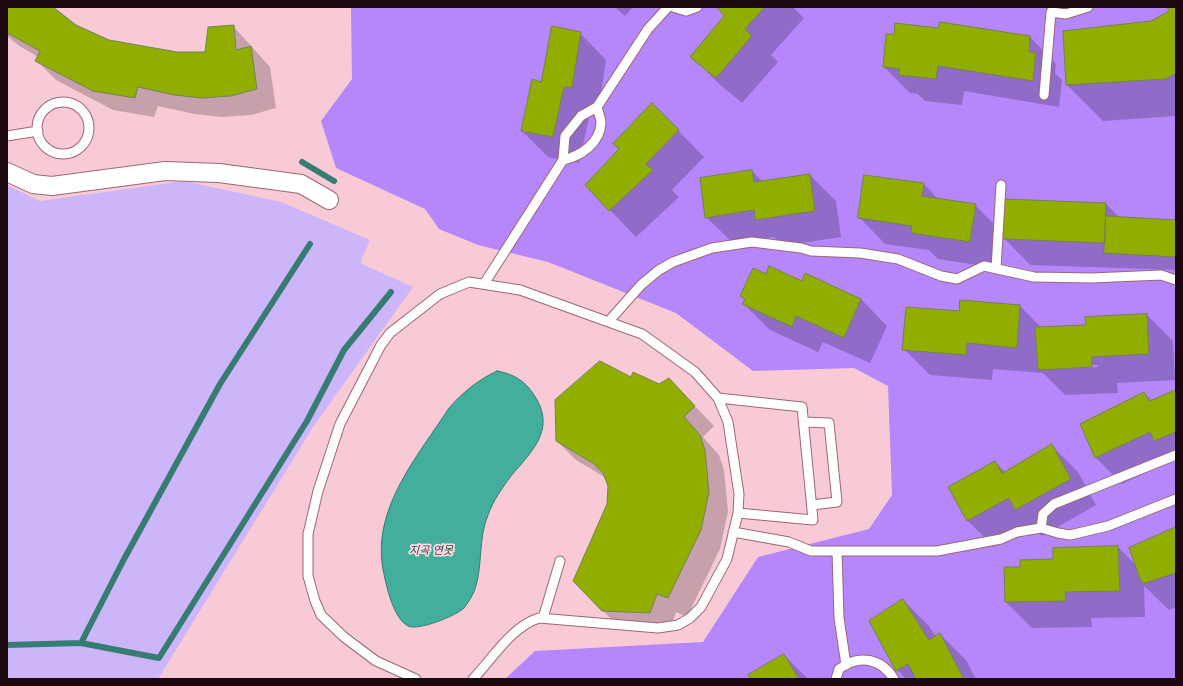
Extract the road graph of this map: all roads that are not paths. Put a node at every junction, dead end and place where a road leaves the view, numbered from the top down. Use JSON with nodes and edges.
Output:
{"nodes":[{"id":1,"x":668,"y":7,"type":"edge"},
{"id":2,"x":673,"y":7,"type":"edge"},
{"id":3,"x":697,"y":7,"type":"edge"},
{"id":4,"x":1088,"y":7,"type":"edge"},
{"id":5,"x":1044,"y":96,"type":"dead end"},
{"id":6,"x":597,"y":107,"type":"junction"},
{"id":7,"x":38,"y":131,"type":"junction"},
{"id":8,"x":7,"y":136,"type":"edge"},
{"id":9,"x":563,"y":160,"type":"junction"},
{"id":10,"x":7,"y":172,"type":"edge"},
{"id":11,"x":1000,"y":185,"type":"dead end"},
{"id":12,"x":330,"y":200,"type":"dead end"},
{"id":13,"x":996,"y":268,"type":"junction"},
{"id":14,"x":1176,"y":280,"type":"edge"},
{"id":15,"x":484,"y":284,"type":"junction"},
{"id":16,"x":609,"y":321,"type":"junction"},
{"id":17,"x":718,"y":398,"type":"junction"},
{"id":18,"x":804,"y":422,"type":"junction"},
{"id":19,"x":1176,"y":455,"type":"edge"},
{"id":20,"x":1176,"y":499,"type":"edge"},
{"id":21,"x":812,"y":505,"type":"junction"},
{"id":22,"x":738,"y":512,"type":"junction"},
{"id":23,"x":1041,"y":528,"type":"junction"},
{"id":24,"x":733,"y":532,"type":"junction"},
{"id":25,"x":837,"y":551,"type":"junction"},
{"id":26,"x":560,"y":561,"type":"dead end"},
{"id":27,"x":543,"y":618,"type":"junction"},
{"id":28,"x":846,"y":664,"type":"junction"},
{"id":29,"x":416,"y":679,"type":"edge"},
{"id":30,"x":473,"y":679,"type":"edge"},
{"id":31,"x":836,"y":679,"type":"edge"},
{"id":32,"x":894,"y":679,"type":"edge"}],
"edges":[{"from":1,"to":6,"type":"lane"},
{"from":2,"to":3,"type":"lane"},
{"from":4,"to":5,"type":"lane"},
{"from":6,"to":9,"type":"lane"},
{"from":6,"to":9,"type":"lane"},
{"from":7,"to":7,"type":"lane"},
{"from":7,"to":8,"type":"lane"},
{"from":9,"to":15,"type":"lane"},
{"from":10,"to":12,"type":"street"},
{"from":11,"to":13,"type":"lane"},
{"from":13,"to":14,"type":"lane"},
{"from":13,"to":16,"type":"lane"},
{"from":15,"to":16,"type":"lane"},
{"from":15,"to":29,"type":"lane"},
{"from":16,"to":17,"type":"lane"},
{"from":17,"to":18,"type":"lane"},
{"from":17,"to":22,"type":"lane"},
{"from":18,"to":21,"type":"lane"},
{"from":18,"to":21,"type":"lane"},
{"from":19,"to":23,"type":"lane"},
{"from":20,"to":23,"type":"lane"},
{"from":21,"to":22,"type":"lane"},
{"from":22,"to":24,"type":"lane"},
{"from":23,"to":25,"type":"lane"},
{"from":24,"to":25,"type":"lane"},
{"from":24,"to":27,"type":"lane"},
{"from":25,"to":28,"type":"lane"},
{"from":26,"to":27,"type":"lane"},
{"from":27,"to":30,"type":"lane"},
{"from":28,"to":31,"type":"lane"},
{"from":28,"to":32,"type":"lane"}]}
